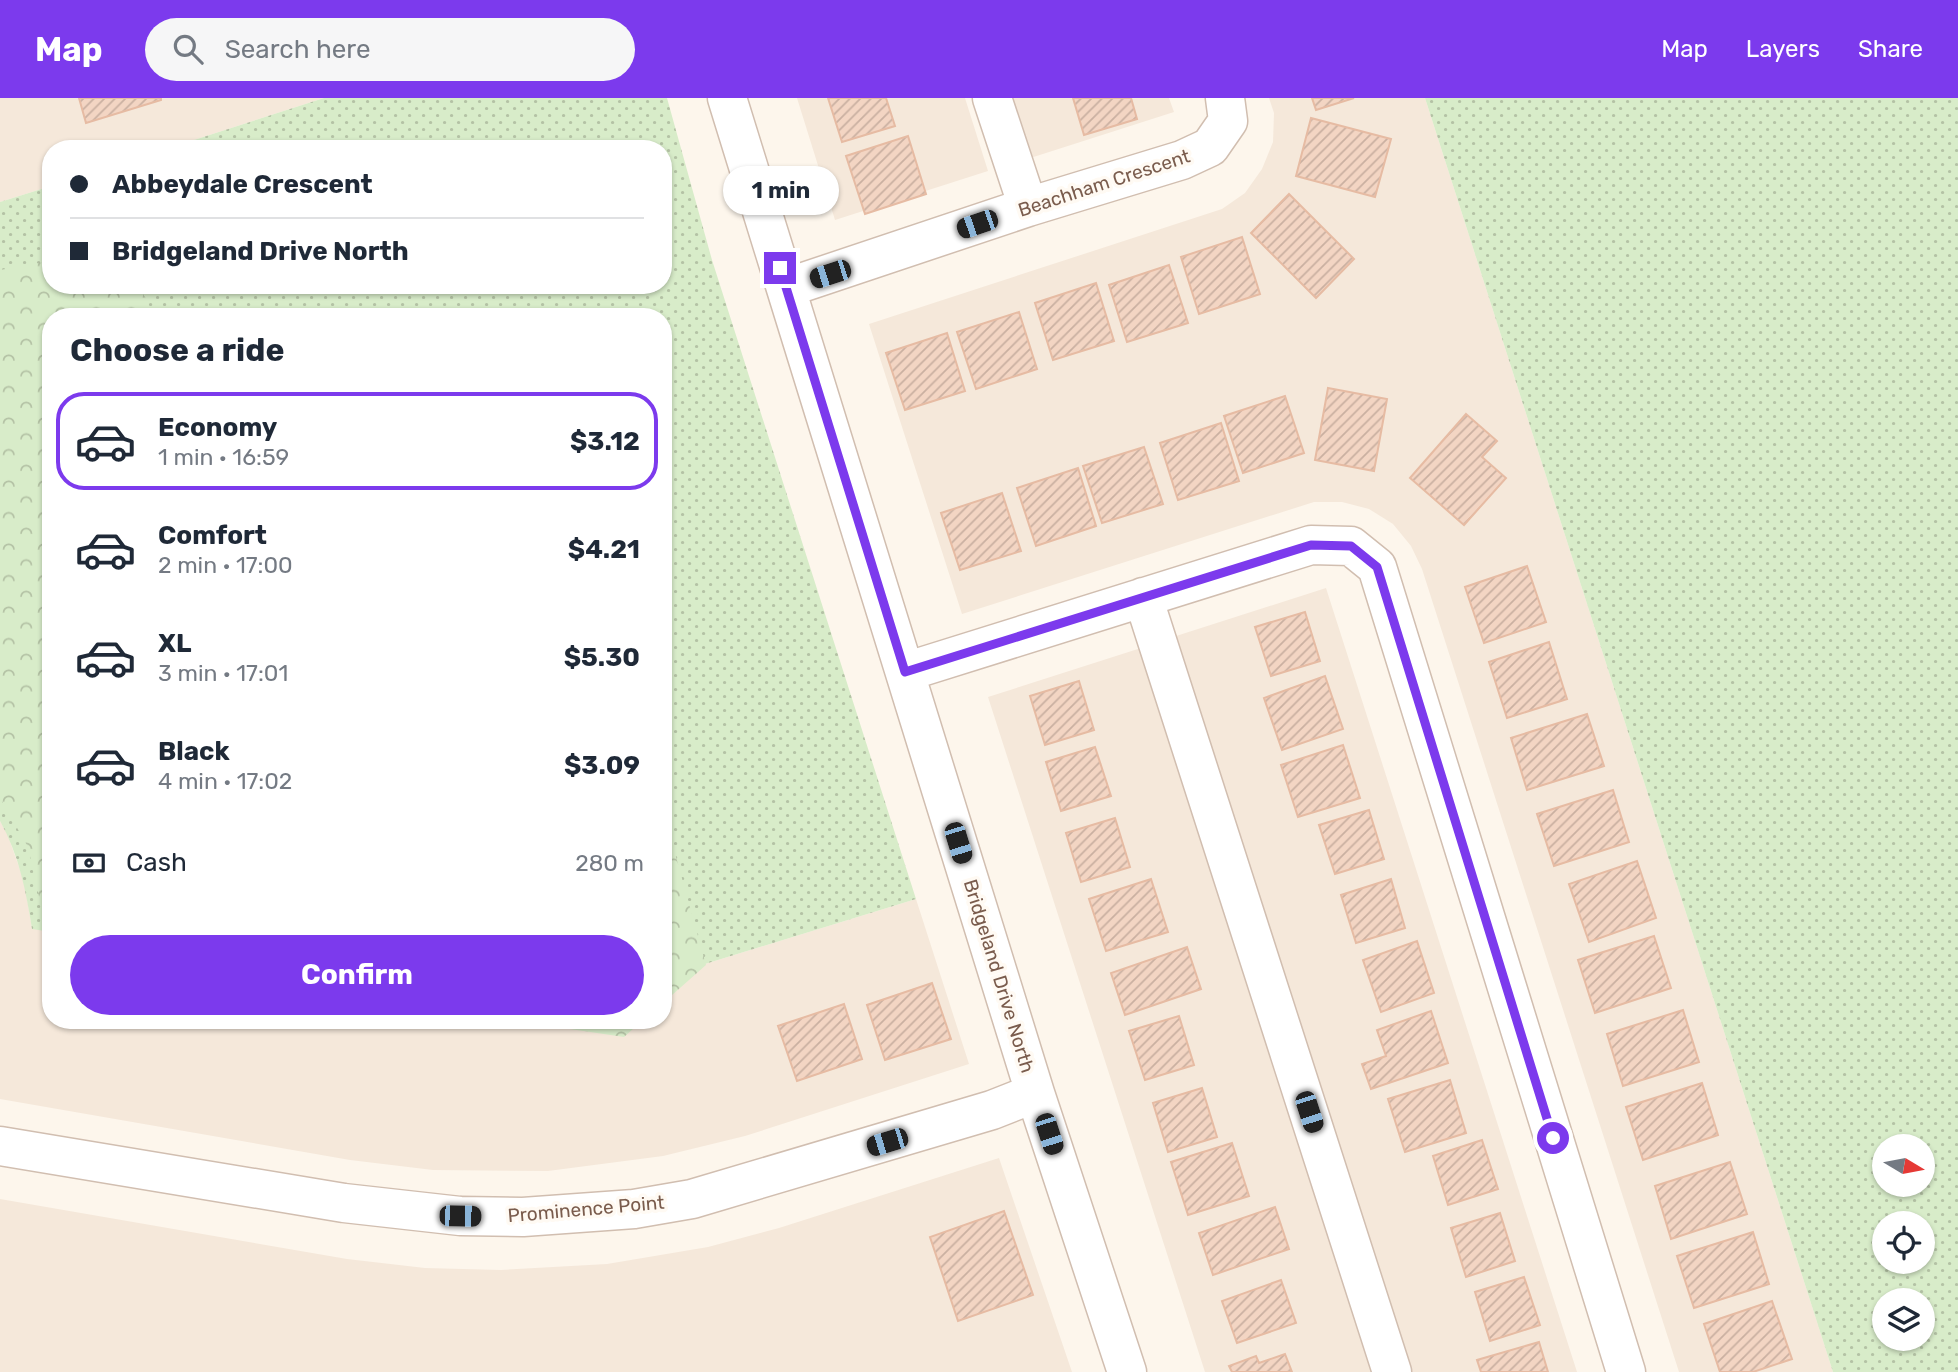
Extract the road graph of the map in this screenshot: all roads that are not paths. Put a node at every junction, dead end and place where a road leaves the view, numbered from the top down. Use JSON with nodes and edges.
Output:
{"nodes":[{"id":1,"x":727,"y":98,"type":"edge"},
{"id":2,"x":992,"y":98,"type":"edge"},
{"id":3,"x":1225,"y":98,"type":"edge"},
{"id":4,"x":1028,"y":207,"type":"junction"},
{"id":5,"x":786,"y":288,"type":"junction"},
{"id":6,"x":1143,"y":597,"type":"junction"},
{"id":7,"x":905,"y":672,"type":"junction"},
{"id":8,"x":1035,"y":1093,"type":"junction"},
{"id":9,"x":0,"y":1146,"type":"edge"},
{"id":10,"x":1127,"y":1372,"type":"edge"},
{"id":11,"x":1392,"y":1372,"type":"edge"},
{"id":12,"x":1626,"y":1372,"type":"edge"}],
"edges":[{"from":1,"to":5,"type":"street","name":"Bridgeland Drive North"},
{"from":2,"to":4,"type":"street"},
{"from":3,"to":4,"type":"street","name":"Beachham Crescent"},
{"from":4,"to":5,"type":"street","name":"Beachham Crescent"},
{"from":5,"to":7,"type":"street","name":"Bridgeland Drive North"},
{"from":6,"to":7,"type":"street"},
{"from":6,"to":11,"type":"street"},
{"from":6,"to":12,"type":"street"},
{"from":7,"to":8,"type":"street","name":"Bridgeland Drive North"},
{"from":8,"to":9,"type":"street","name":"Prominence Point"},
{"from":8,"to":10,"type":"street","name":"Bridgeland Drive North"}]}
